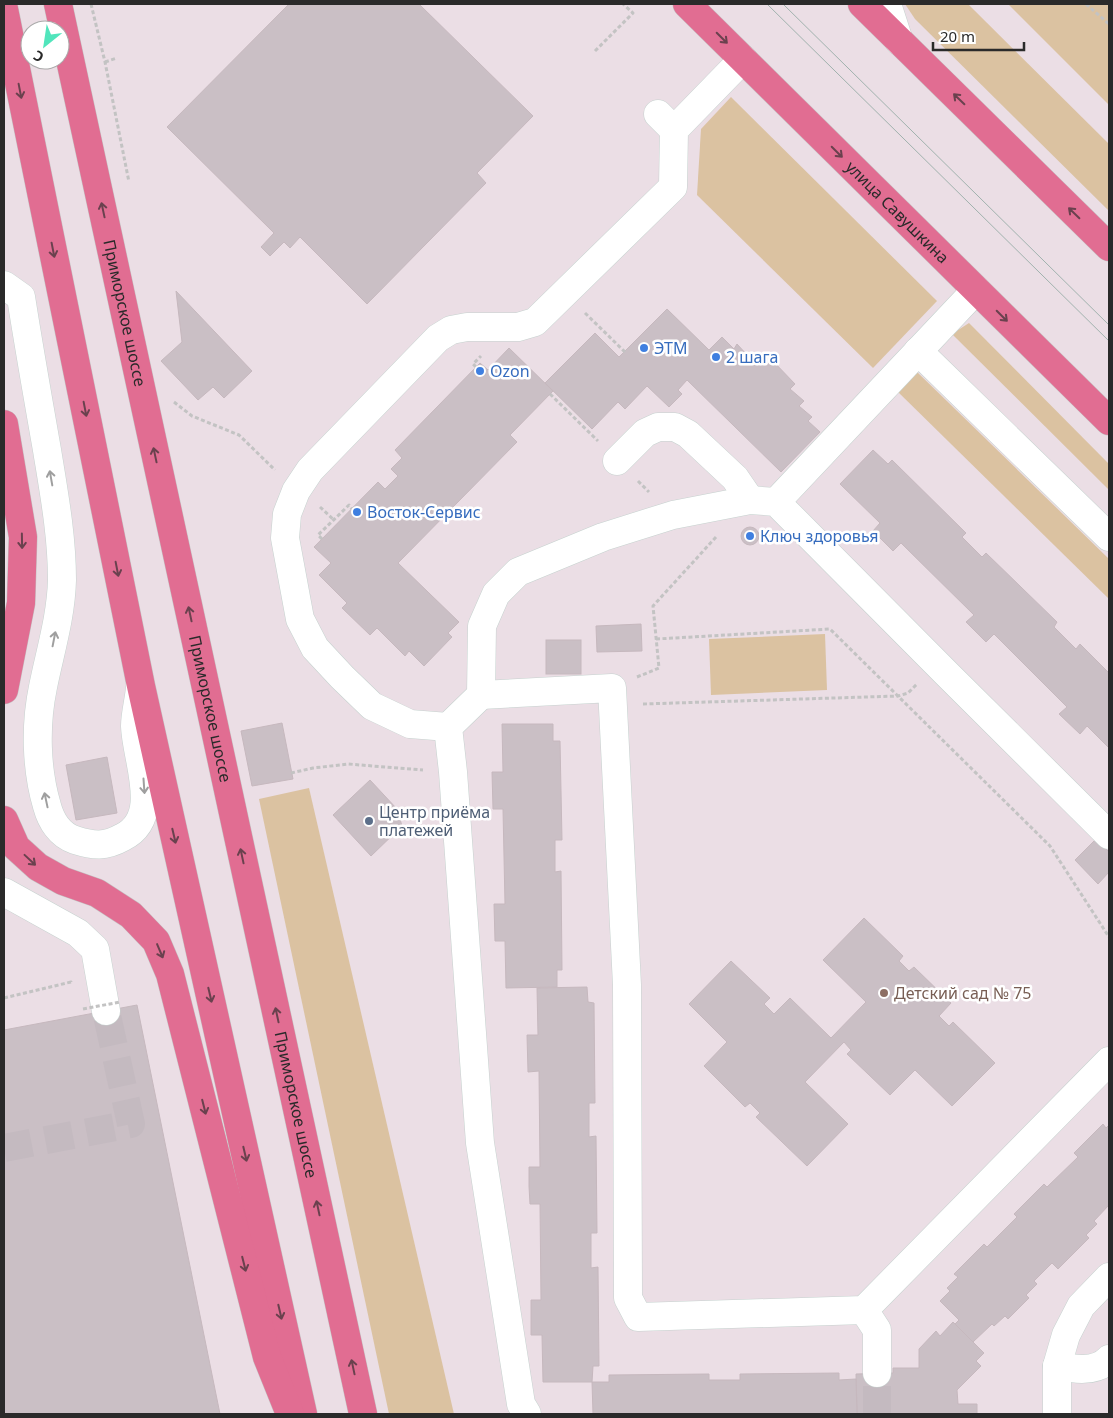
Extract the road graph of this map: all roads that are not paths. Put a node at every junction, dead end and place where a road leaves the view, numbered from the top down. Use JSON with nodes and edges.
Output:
{"nodes":[{"id":1,"x":58,"y":4,"type":"edge"},
{"id":2,"x":687,"y":4,"type":"edge"},
{"id":3,"x":862,"y":4,"type":"edge"},
{"id":4,"x":887,"y":4,"type":"edge"},
{"id":5,"x":4,"y":9,"type":"edge"},
{"id":6,"x":900,"y":41,"type":"junction"},
{"id":7,"x":743,"y":59,"type":"junction"},
{"id":8,"x":1109,"y":247,"type":"edge"},
{"id":9,"x":4,"y":284,"type":"edge"},
{"id":10,"x":976,"y":290,"type":"junction"},
{"id":11,"x":918,"y":352,"type":"junction"},
{"id":12,"x":1109,"y":421,"type":"edge"},
{"id":13,"x":4,"y":424,"type":"edge"},
{"id":14,"x":618,"y":461,"type":"dead end"},
{"id":15,"x":763,"y":501,"type":"junction"},
{"id":16,"x":1109,"y":537,"type":"edge"},
{"id":17,"x":141,"y":686,"type":"junction"},
{"id":18,"x":4,"y":690,"type":"edge"},
{"id":19,"x":481,"y":695,"type":"junction"},
{"id":20,"x":448,"y":727,"type":"junction"},
{"id":21,"x":4,"y":820,"type":"edge"},
{"id":22,"x":1109,"y":835,"type":"edge"},
{"id":23,"x":4,"y":892,"type":"edge"},
{"id":24,"x":103,"y":1007,"type":"tunnel mouth"},
{"id":25,"x":1109,"y":1061,"type":"edge"},
{"id":26,"x":1109,"y":1278,"type":"edge"},
{"id":27,"x":864,"y":1310,"type":"junction"},
{"id":28,"x":1109,"y":1359,"type":"edge"},
{"id":29,"x":1056,"y":1366,"type":"junction"},
{"id":30,"x":877,"y":1373,"type":"tunnel mouth"},
{"id":31,"x":290,"y":1414,"type":"edge"},
{"id":32,"x":303,"y":1414,"type":"edge"},
{"id":33,"x":363,"y":1414,"type":"edge"},
{"id":34,"x":527,"y":1414,"type":"edge"},
{"id":35,"x":1057,"y":1414,"type":"edge"}],
"edges":[{"from":33,"to":1,"type":"main road","name":"Приморское шоссе","one_way":true},
{"from":2,"to":7,"type":"main road","name":"улица Савушкина","one_way":true},
{"from":3,"to":6,"type":"main road"},
{"from":4,"to":6,"type":"street"},
{"from":5,"to":17,"type":"main road","one_way":true},
{"from":8,"to":6,"type":"main road","one_way":true},
{"from":7,"to":10,"type":"main road","name":"улица Савушкина","one_way":true},
{"from":7,"to":20,"type":"street"},
{"from":17,"to":9,"type":"street","one_way":true},
{"from":10,"to":11,"type":"street"},
{"from":10,"to":12,"type":"main road","name":"улица Савушкина","one_way":true},
{"from":11,"to":15,"type":"street"},
{"from":11,"to":16,"type":"street"},
{"from":13,"to":18,"type":"main road","one_way":true},
{"from":14,"to":15,"type":"street"},
{"from":15,"to":19,"type":"street"},
{"from":15,"to":22,"type":"street"},
{"from":17,"to":32,"type":"main road","one_way":true},
{"from":19,"to":20,"type":"street"},
{"from":19,"to":27,"type":"street"},
{"from":20,"to":34,"type":"street"},
{"from":21,"to":31,"type":"main road","one_way":true},
{"from":23,"to":24,"type":"street"},
{"from":25,"to":27,"type":"street"},
{"from":26,"to":29,"type":"street"},
{"from":27,"to":30,"type":"street"},
{"from":28,"to":29,"type":"street"},
{"from":29,"to":35,"type":"street"}]}
